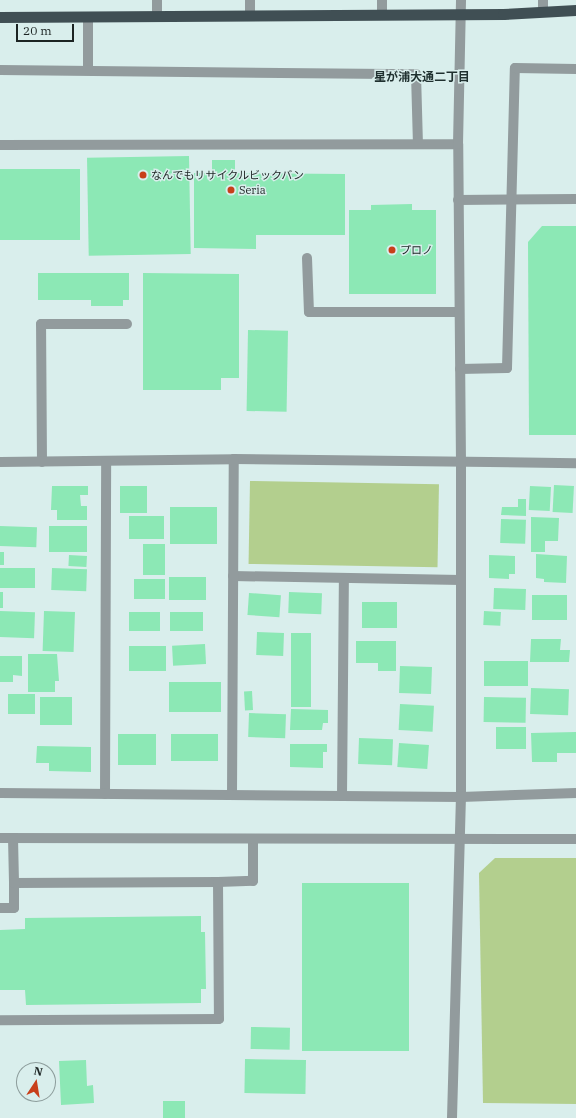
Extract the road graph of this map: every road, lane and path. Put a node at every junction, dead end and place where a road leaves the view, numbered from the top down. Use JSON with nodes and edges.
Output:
{"nodes":[{"id":1,"x":157,"y":0,"type":"edge"},
{"id":2,"x":250,"y":0,"type":"edge"},
{"id":3,"x":382,"y":0,"type":"edge"},
{"id":4,"x":461,"y":0,"type":"edge"},
{"id":5,"x":543,"y":0,"type":"edge"},
{"id":6,"x":576,"y":10,"type":"edge"},
{"id":7,"x":543,"y":12,"type":"junction"},
{"id":8,"x":382,"y":14,"type":"junction"},
{"id":9,"x":461,"y":14,"type":"junction"},
{"id":10,"x":250,"y":15,"type":"junction"},
{"id":11,"x":157,"y":16,"type":"junction"},
{"id":12,"x":0,"y":17,"type":"edge"},
{"id":13,"x":88,"y":17,"type":"junction"},
{"id":14,"x":576,"y":69,"type":"edge"},
{"id":15,"x":0,"y":70,"type":"edge"},
{"id":16,"x":88,"y":70,"type":"junction"},
{"id":17,"x":418,"y":144,"type":"junction"},
{"id":18,"x":458,"y":144,"type":"junction"},
{"id":19,"x":0,"y":145,"type":"edge"},
{"id":20,"x":576,"y":199,"type":"edge"},
{"id":21,"x":458,"y":200,"type":"junction"},
{"id":22,"x":510,"y":200,"type":"junction"},
{"id":23,"x":307,"y":258,"type":"dead end"},
{"id":24,"x":460,"y":312,"type":"junction"},
{"id":25,"x":126,"y":324,"type":"dead end"},
{"id":26,"x":460,"y":369,"type":"junction"},
{"id":27,"x":234,"y":459,"type":"junction"},
{"id":28,"x":106,"y":461,"type":"junction"},
{"id":29,"x":0,"y":462,"type":"edge"},
{"id":30,"x":42,"y":462,"type":"junction"},
{"id":31,"x":461,"y":463,"type":"junction"},
{"id":32,"x":576,"y":463,"type":"edge"},
{"id":33,"x":233,"y":576,"type":"junction"},
{"id":34,"x":344,"y":579,"type":"junction"},
{"id":35,"x":461,"y":580,"type":"junction"},
{"id":36,"x":0,"y":793,"type":"edge"},
{"id":37,"x":576,"y":793,"type":"edge"},
{"id":38,"x":105,"y":794,"type":"junction"},
{"id":39,"x":232,"y":795,"type":"junction"},
{"id":40,"x":342,"y":796,"type":"junction"},
{"id":41,"x":461,"y":797,"type":"junction"},
{"id":42,"x":0,"y":838,"type":"edge"},
{"id":43,"x":13,"y":838,"type":"junction"},
{"id":44,"x":253,"y":838,"type":"junction"},
{"id":45,"x":460,"y":839,"type":"junction"},
{"id":46,"x":576,"y":839,"type":"edge"},
{"id":47,"x":218,"y":882,"type":"junction"},
{"id":48,"x":14,"y":883,"type":"junction"},
{"id":49,"x":0,"y":908,"type":"edge"},
{"id":50,"x":0,"y":1020,"type":"edge"},
{"id":51,"x":452,"y":1118,"type":"edge"}],
"edges":[{"from":1,"to":11,"type":"street"},
{"from":2,"to":10,"type":"street"},
{"from":3,"to":8,"type":"street"},
{"from":4,"to":9,"type":"street"},
{"from":5,"to":7,"type":"street"},
{"from":6,"to":7,"type":"highway"},
{"from":7,"to":9,"type":"highway"},
{"from":8,"to":9,"type":"highway"},
{"from":8,"to":10,"type":"highway"},
{"from":9,"to":18,"type":"street"},
{"from":10,"to":11,"type":"highway"},
{"from":11,"to":13,"type":"highway"},
{"from":12,"to":13,"type":"highway"},
{"from":13,"to":16,"type":"street"},
{"from":14,"to":22,"type":"street"},
{"from":15,"to":16,"type":"street"},
{"from":16,"to":17,"type":"street"},
{"from":17,"to":18,"type":"street"},
{"from":17,"to":19,"type":"street"},
{"from":18,"to":21,"type":"street"},
{"from":20,"to":22,"type":"street"},
{"from":21,"to":22,"type":"street"},
{"from":21,"to":24,"type":"street"},
{"from":22,"to":26,"type":"street"},
{"from":23,"to":24,"type":"street"},
{"from":24,"to":26,"type":"street"},
{"from":25,"to":30,"type":"street"},
{"from":26,"to":31,"type":"street"},
{"from":27,"to":28,"type":"street"},
{"from":27,"to":31,"type":"street"},
{"from":27,"to":33,"type":"street"},
{"from":28,"to":30,"type":"street"},
{"from":28,"to":38,"type":"street"},
{"from":29,"to":30,"type":"street"},
{"from":31,"to":32,"type":"street"},
{"from":31,"to":35,"type":"street"},
{"from":33,"to":34,"type":"street"},
{"from":33,"to":39,"type":"street"},
{"from":34,"to":35,"type":"street"},
{"from":34,"to":40,"type":"street"},
{"from":35,"to":41,"type":"street"},
{"from":36,"to":38,"type":"street"},
{"from":37,"to":41,"type":"street"},
{"from":38,"to":39,"type":"street"},
{"from":39,"to":40,"type":"street"},
{"from":40,"to":41,"type":"street"},
{"from":41,"to":45,"type":"street"},
{"from":42,"to":43,"type":"street"},
{"from":43,"to":44,"type":"street"},
{"from":43,"to":48,"type":"street"},
{"from":44,"to":45,"type":"street"},
{"from":44,"to":47,"type":"street"},
{"from":45,"to":46,"type":"street"},
{"from":45,"to":51,"type":"street"},
{"from":47,"to":48,"type":"street"},
{"from":47,"to":50,"type":"street"},
{"from":48,"to":49,"type":"street"}]}
